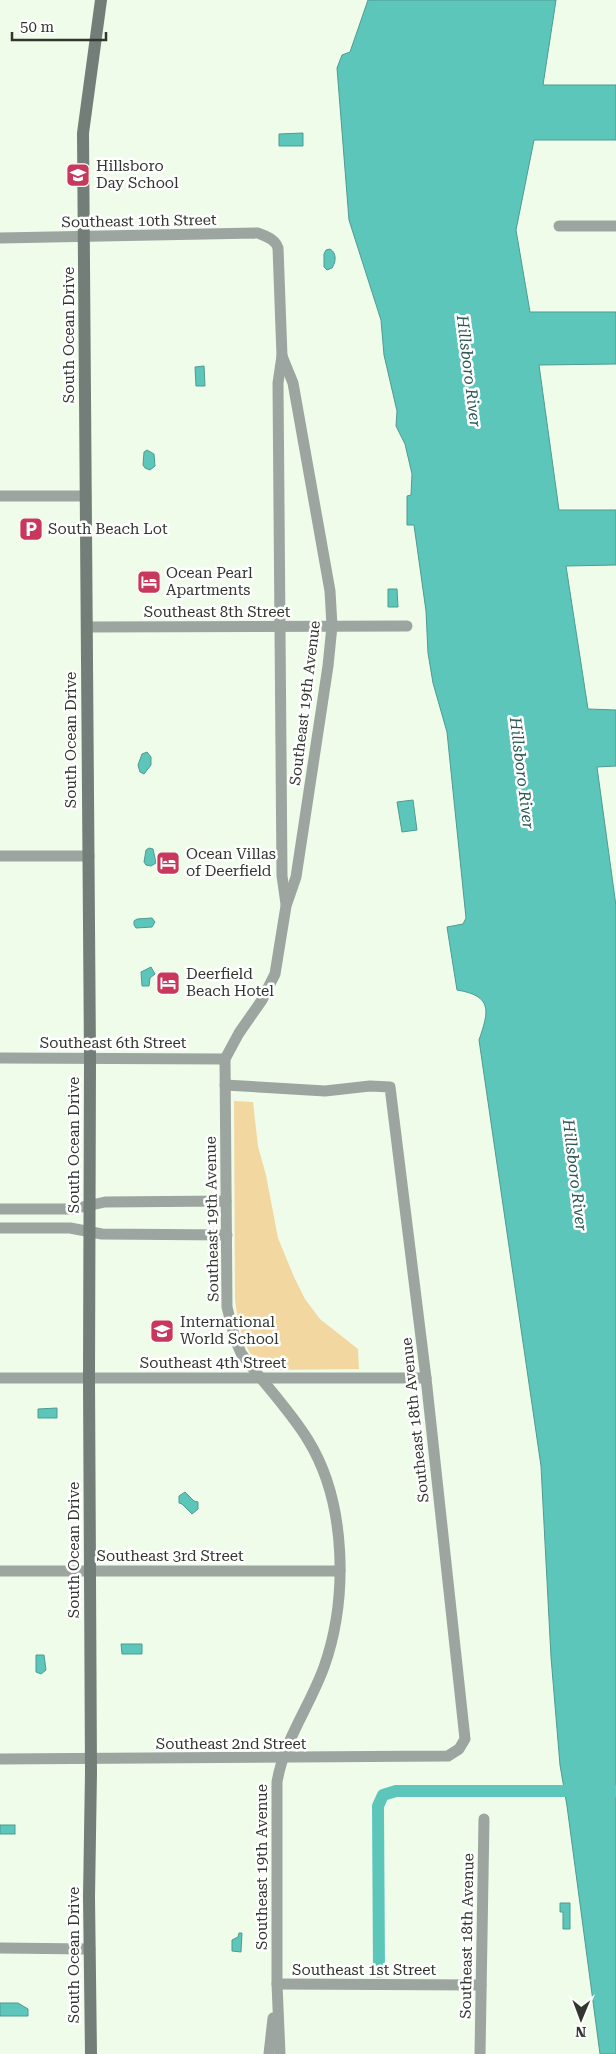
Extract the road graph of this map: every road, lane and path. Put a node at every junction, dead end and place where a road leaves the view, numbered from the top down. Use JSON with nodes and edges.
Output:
{"nodes":[{"id":1,"x":101,"y":0,"type":"edge"},
{"id":2,"x":559,"y":226,"type":"dead end"},
{"id":3,"x":616,"y":226,"type":"edge"},
{"id":4,"x":85,"y":236,"type":"junction"},
{"id":5,"x":0,"y":238,"type":"edge"},
{"id":6,"x":276,"y":243,"type":"joint"},
{"id":7,"x":282,"y":356,"type":"junction"},
{"id":8,"x":0,"y":496,"type":"edge"},
{"id":9,"x":86,"y":496,"type":"junction"},
{"id":10,"x":332,"y":626,"type":"junction"},
{"id":11,"x":407,"y":626,"type":"dead end"},
{"id":12,"x":87,"y":627,"type":"junction"},
{"id":13,"x":279,"y":627,"type":"junction"},
{"id":14,"x":0,"y":856,"type":"edge"},
{"id":15,"x":88,"y":856,"type":"junction"},
{"id":16,"x":286,"y":906,"type":"junction"},
{"id":17,"x":0,"y":1058,"type":"edge"},
{"id":18,"x":90,"y":1058,"type":"junction"},
{"id":19,"x":225,"y":1059,"type":"junction"},
{"id":20,"x":225,"y":1085,"type":"junction"},
{"id":21,"x":226,"y":1201,"type":"junction"},
{"id":22,"x":90,"y":1205,"type":"junction"},
{"id":23,"x":0,"y":1209,"type":"edge"},
{"id":24,"x":0,"y":1228,"type":"edge"},
{"id":25,"x":90,"y":1232,"type":"junction"},
{"id":26,"x":227,"y":1235,"type":"junction"},
{"id":27,"x":0,"y":1378,"type":"edge"},
{"id":28,"x":259,"y":1378,"type":"junction"},
{"id":29,"x":426,"y":1378,"type":"junction"},
{"id":30,"x":89,"y":1379,"type":"junction"},
{"id":31,"x":0,"y":1571,"type":"edge"},
{"id":32,"x":90,"y":1571,"type":"junction"},
{"id":33,"x":340,"y":1571,"type":"junction"},
{"id":34,"x":459,"y":1749,"type":"joint"},
{"id":35,"x":282,"y":1759,"type":"junction"},
{"id":36,"x":0,"y":1760,"type":"edge"},
{"id":37,"x":91,"y":1760,"type":"junction"},
{"id":38,"x":484,"y":1819,"type":"dead end"},
{"id":39,"x":0,"y":1948,"type":"edge"},
{"id":40,"x":90,"y":1949,"type":"junction"},
{"id":41,"x":277,"y":1984,"type":"junction"},
{"id":42,"x":481,"y":1985,"type":"junction"},
{"id":43,"x":91,"y":2054,"type":"edge"},
{"id":44,"x":269,"y":2054,"type":"edge"},
{"id":45,"x":280,"y":2054,"type":"edge"},
{"id":46,"x":480,"y":2054,"type":"edge"}],
"edges":[{"from":1,"to":4,"type":"main road","name":"South Ocean Drive"},
{"from":2,"to":3,"type":"street"},
{"from":4,"to":5,"type":"street","name":"Southeast 10th Street"},
{"from":4,"to":6,"type":"street","name":"Southeast 10th Street"},
{"from":4,"to":9,"type":"main road","name":"South Ocean Drive"},
{"from":6,"to":7,"type":"street","name":"Southeast 19th Avenue"},
{"from":7,"to":10,"type":"street","name":"Southeast 19th Avenue"},
{"from":7,"to":13,"type":"street","name":"Southeast 19th Avenue"},
{"from":8,"to":9,"type":"street"},
{"from":9,"to":12,"type":"main road","name":"South Ocean Drive"},
{"from":10,"to":11,"type":"street","name":"Southeast 8th Street"},
{"from":10,"to":13,"type":"street","name":"Southeast 8th Street"},
{"from":10,"to":16,"type":"street","name":"Southeast 19th Avenue"},
{"from":12,"to":13,"type":"street","name":"Southeast 8th Street"},
{"from":12,"to":15,"type":"main road","name":"South Ocean Drive"},
{"from":13,"to":16,"type":"street","name":"Southeast 19th Avenue"},
{"from":14,"to":15,"type":"street"},
{"from":15,"to":18,"type":"main road","name":"South Ocean Drive"},
{"from":16,"to":19,"type":"street","name":"Southeast 19th Avenue"},
{"from":17,"to":18,"type":"street","name":"Southeast 6th Street"},
{"from":18,"to":19,"type":"street","name":"Southeast 6th Street"},
{"from":18,"to":22,"type":"main road","name":"South Ocean Drive"},
{"from":19,"to":20,"type":"street","name":"Southeast 19th Avenue"},
{"from":20,"to":21,"type":"street","name":"Southeast 19th Avenue"},
{"from":20,"to":29,"type":"street","name":"Southeast 18th Avenue"},
{"from":21,"to":22,"type":"street"},
{"from":21,"to":26,"type":"street","name":"Southeast 19th Avenue"},
{"from":22,"to":23,"type":"street"},
{"from":22,"to":25,"type":"main road","name":"South Ocean Drive"},
{"from":24,"to":25,"type":"street"},
{"from":25,"to":26,"type":"street"},
{"from":25,"to":30,"type":"main road","name":"South Ocean Drive"},
{"from":26,"to":28,"type":"street","name":"Southeast 19th Avenue"},
{"from":27,"to":30,"type":"street","name":"Southeast 4th Street"},
{"from":28,"to":29,"type":"street","name":"Southeast 4th Street"},
{"from":28,"to":30,"type":"street","name":"Southeast 4th Street"},
{"from":28,"to":33,"type":"street","name":"Southeast 19th Avenue"},
{"from":29,"to":34,"type":"street","name":"Southeast 18th Avenue"},
{"from":30,"to":32,"type":"main road","name":"South Ocean Drive"},
{"from":31,"to":32,"type":"street","name":"Southeast 3rd Street"},
{"from":32,"to":33,"type":"street","name":"Southeast 3rd Street"},
{"from":32,"to":37,"type":"main road","name":"South Ocean Drive"},
{"from":33,"to":35,"type":"street","name":"Southeast 19th Avenue"},
{"from":34,"to":35,"type":"street","name":"Southeast 2nd Street"},
{"from":35,"to":37,"type":"street","name":"Southeast 2nd Street"},
{"from":35,"to":41,"type":"street","name":"Southeast 19th Avenue"},
{"from":36,"to":37,"type":"street","name":"Southeast 2nd Street"},
{"from":37,"to":40,"type":"main road","name":"South Ocean Drive"},
{"from":38,"to":42,"type":"street","name":"Southeast 18th Avenue"},
{"from":39,"to":40,"type":"street"},
{"from":40,"to":43,"type":"main road","name":"South Ocean Drive"},
{"from":41,"to":42,"type":"street","name":"Southeast 1st Street"},
{"from":41,"to":44,"type":"street","name":"Southeast 19th Avenue"},
{"from":41,"to":45,"type":"street","name":"Southeast 19th Avenue"},
{"from":42,"to":46,"type":"street","name":"Southeast 18th Avenue"}]}
